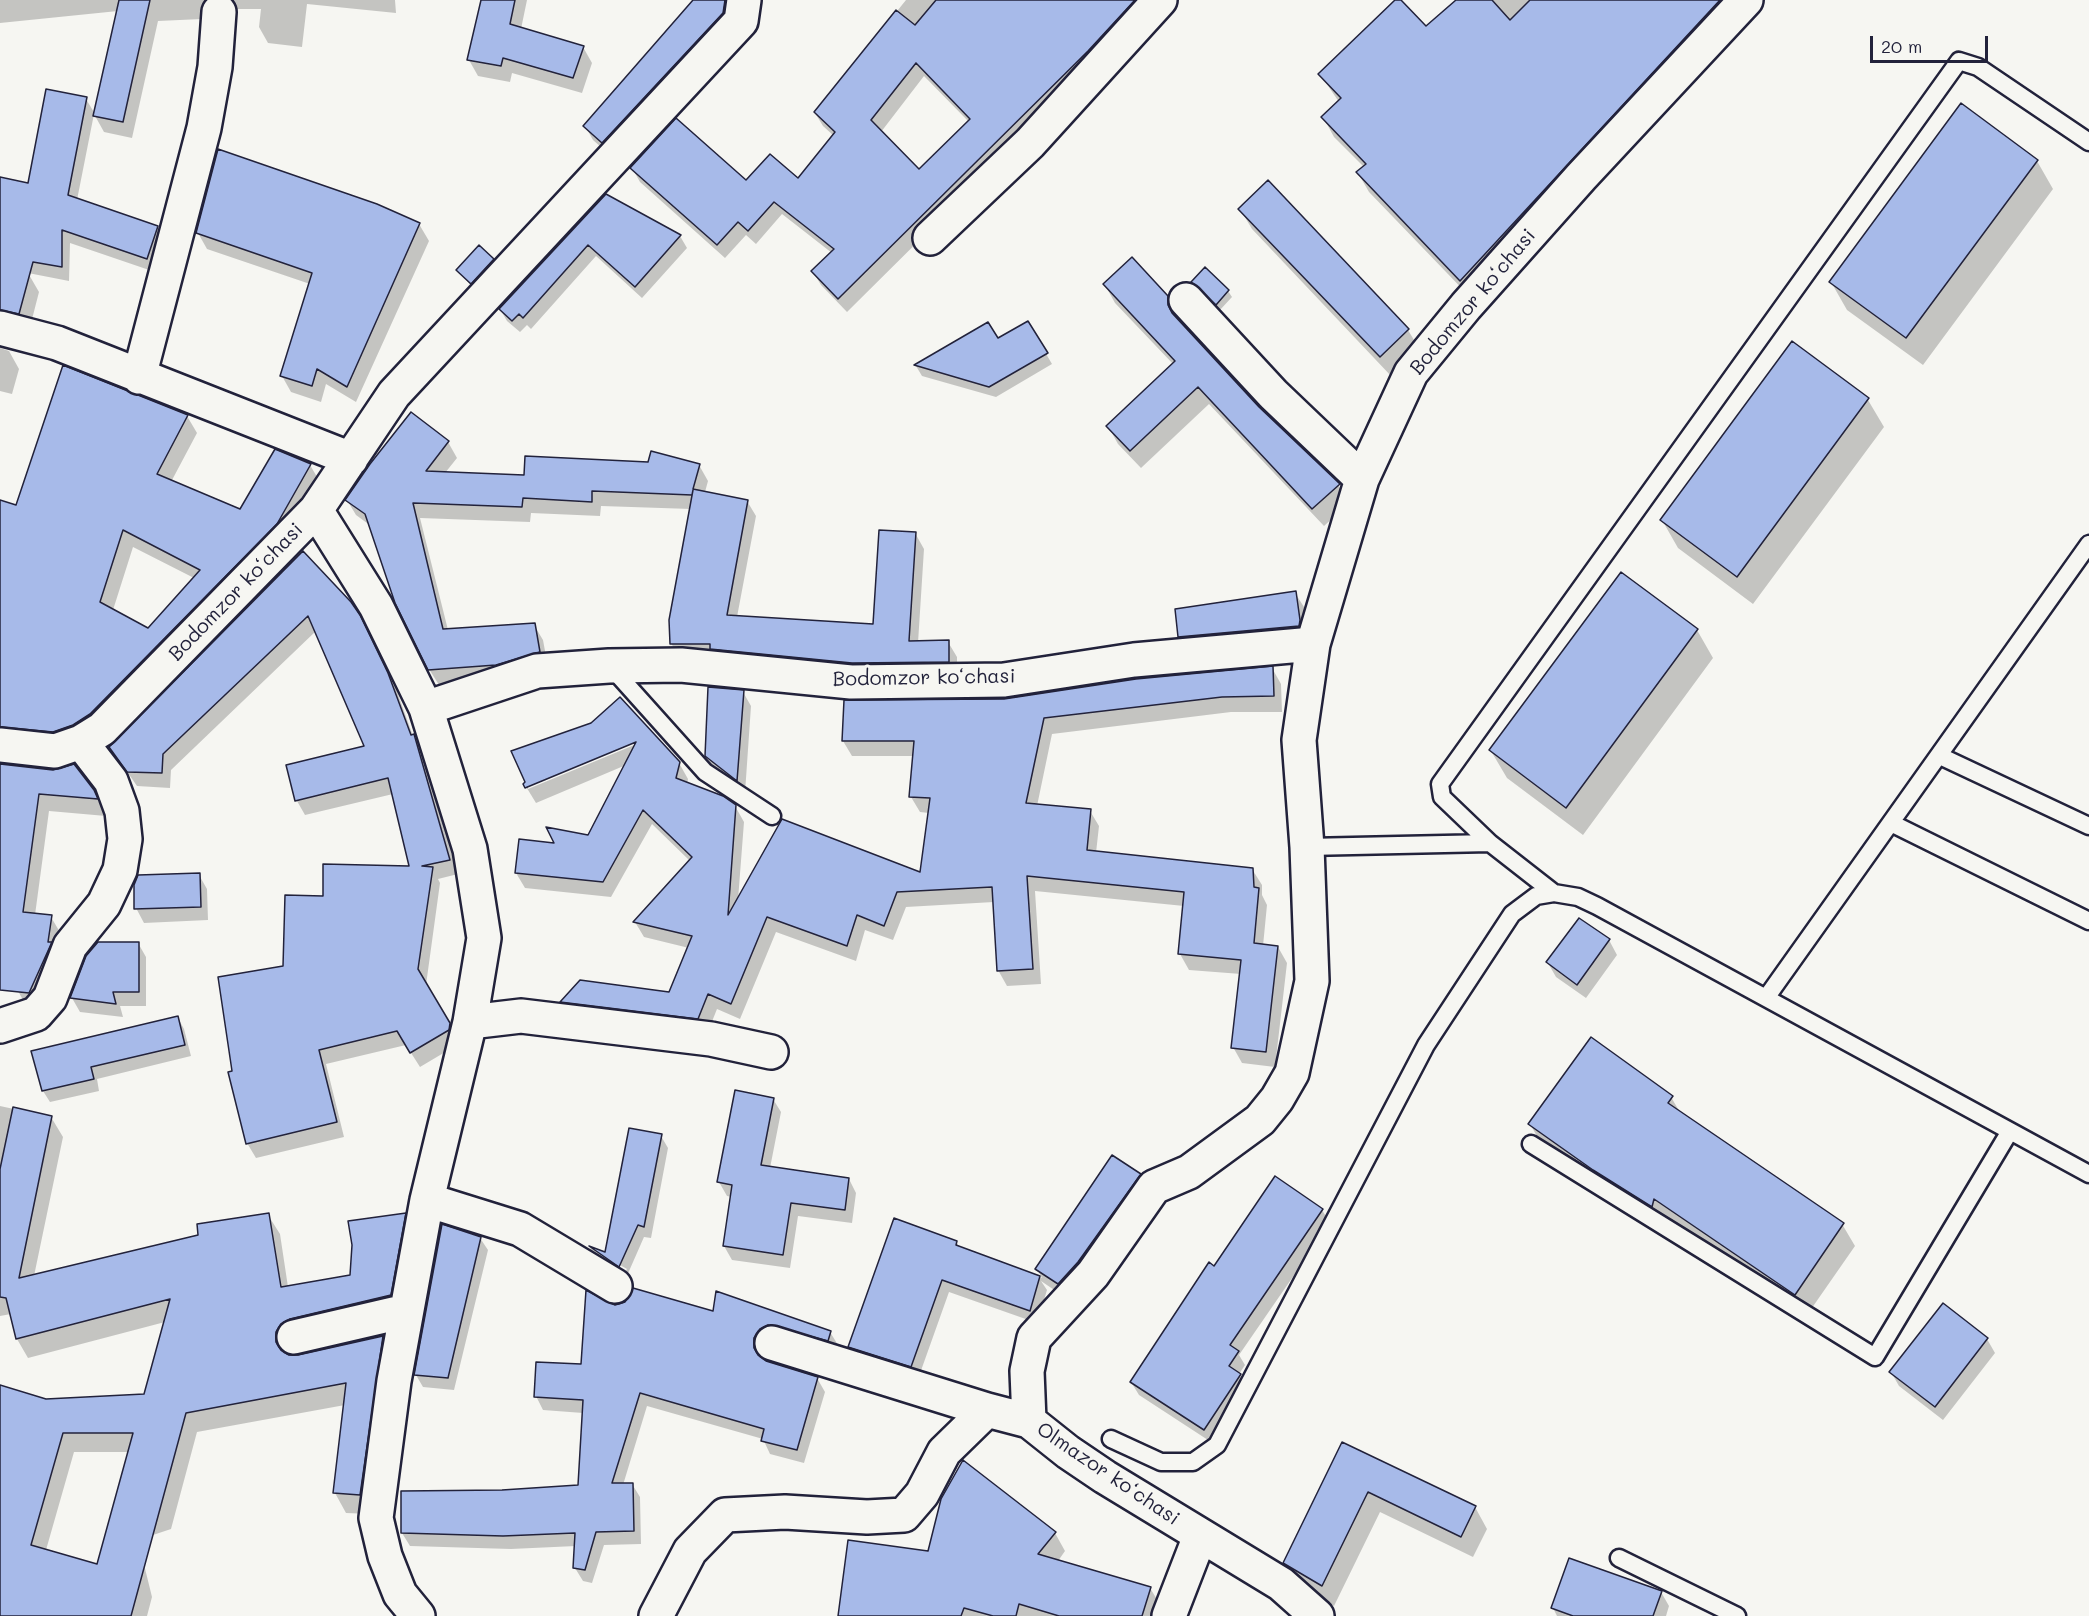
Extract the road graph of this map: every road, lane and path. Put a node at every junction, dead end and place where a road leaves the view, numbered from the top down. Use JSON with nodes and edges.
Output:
{"nodes":[{"id":1,"x":744,"y":0,"type":"edge"},
{"id":2,"x":1160,"y":0,"type":"edge"},
{"id":3,"x":1746,"y":0,"type":"edge"},
{"id":4,"x":219,"y":12,"type":"dead end"},
{"id":5,"x":2089,"y":142,"type":"edge"},
{"id":6,"x":930,"y":238,"type":"dead end"},
{"id":7,"x":1186,"y":300,"type":"dead end"},
{"id":8,"x":0,"y":328,"type":"edge"},
{"id":9,"x":139,"y":377,"type":"junction"},
{"id":10,"x":351,"y":459,"type":"junction"},
{"id":11,"x":1362,"y":479,"type":"junction"},
{"id":12,"x":316,"y":510,"type":"junction"},
{"id":13,"x":2089,"y":544,"type":"edge"},
{"id":14,"x":1313,"y":644,"type":"junction"},
{"id":15,"x":609,"y":666,"type":"junction"},
{"id":16,"x":426,"y":708,"type":"junction"},
{"id":17,"x":81,"y":742,"type":"junction"},
{"id":18,"x":0,"y":745,"type":"edge"},
{"id":19,"x":1940,"y":756,"type":"junction"},
{"id":20,"x":772,"y":816,"type":"dead end"},
{"id":21,"x":1891,"y":823,"type":"junction"},
{"id":22,"x":2089,"y":826,"type":"edge"},
{"id":23,"x":1490,"y":843,"type":"junction"},
{"id":24,"x":1307,"y":847,"type":"junction"},
{"id":25,"x":1554,"y":893,"type":"junction"},
{"id":26,"x":2089,"y":921,"type":"edge"},
{"id":27,"x":1766,"y":998,"type":"junction"},
{"id":28,"x":470,"y":1022,"type":"junction"},
{"id":29,"x":0,"y":1026,"type":"edge"},
{"id":30,"x":771,"y":1052,"type":"dead end"},
{"id":31,"x":2010,"y":1131,"type":"junction"},
{"id":32,"x":1531,"y":1144,"type":"dead end"},
{"id":33,"x":2089,"y":1174,"type":"edge"},
{"id":34,"x":427,"y":1200,"type":"junction"},
{"id":35,"x":615,"y":1286,"type":"dead end"},
{"id":36,"x":406,"y":1311,"type":"junction"},
{"id":37,"x":294,"y":1337,"type":"dead end"},
{"id":38,"x":772,"y":1343,"type":"dead end"},
{"id":39,"x":987,"y":1410,"type":"junction"},
{"id":40,"x":1029,"y":1421,"type":"junction"},
{"id":41,"x":1111,"y":1439,"type":"dead end"},
{"id":42,"x":1200,"y":1536,"type":"junction"},
{"id":43,"x":1619,"y":1558,"type":"dead end"},
{"id":44,"x":418,"y":1616,"type":"edge"},
{"id":45,"x":656,"y":1616,"type":"edge"},
{"id":46,"x":1169,"y":1616,"type":"edge"},
{"id":47,"x":1317,"y":1616,"type":"edge"},
{"id":48,"x":1737,"y":1616,"type":"edge"}],
"edges":[{"from":1,"to":10,"type":"street"},
{"from":2,"to":6,"type":"street"},
{"from":3,"to":11,"type":"street","name":"Bodomzor koʻchasi"},
{"from":4,"to":9,"type":"street"},
{"from":5,"to":23,"type":"lane"},
{"from":7,"to":11,"type":"street"},
{"from":8,"to":9,"type":"street"},
{"from":9,"to":10,"type":"street"},
{"from":10,"to":12,"type":"street"},
{"from":11,"to":14,"type":"street","name":"Bodomzor koʻchasi"},
{"from":12,"to":16,"type":"street","name":"Bodomzor koʻchasi"},
{"from":12,"to":17,"type":"street","name":"Bodomzor koʻchasi"},
{"from":13,"to":19,"type":"lane"},
{"from":14,"to":15,"type":"street","name":"Bodomzor koʻchasi"},
{"from":14,"to":24,"type":"street"},
{"from":15,"to":16,"type":"street","name":"Bodomzor koʻchasi"},
{"from":15,"to":20,"type":"lane"},
{"from":16,"to":28,"type":"street"},
{"from":17,"to":18,"type":"street","name":"Bodomzor koʻchasi"},
{"from":17,"to":29,"type":"street"},
{"from":19,"to":21,"type":"lane"},
{"from":19,"to":22,"type":"lane"},
{"from":21,"to":26,"type":"lane"},
{"from":21,"to":27,"type":"lane"},
{"from":23,"to":24,"type":"lane"},
{"from":23,"to":25,"type":"lane"},
{"from":24,"to":40,"type":"street"},
{"from":25,"to":27,"type":"lane"},
{"from":25,"to":41,"type":"lane"},
{"from":27,"to":31,"type":"lane"},
{"from":28,"to":30,"type":"street"},
{"from":28,"to":34,"type":"street"},
{"from":31,"to":32,"type":"lane"},
{"from":31,"to":33,"type":"lane"},
{"from":34,"to":35,"type":"street"},
{"from":34,"to":36,"type":"street"},
{"from":36,"to":37,"type":"street"},
{"from":36,"to":44,"type":"street"},
{"from":38,"to":39,"type":"street","name":"Olmazor koʻchasi"},
{"from":39,"to":40,"type":"street","name":"Olmazor koʻchasi"},
{"from":39,"to":45,"type":"street"},
{"from":40,"to":42,"type":"street","name":"Olmazor koʻchasi"},
{"from":42,"to":46,"type":"street"},
{"from":42,"to":47,"type":"street","name":"Olmazor koʻchasi"},
{"from":43,"to":48,"type":"lane"}]}
